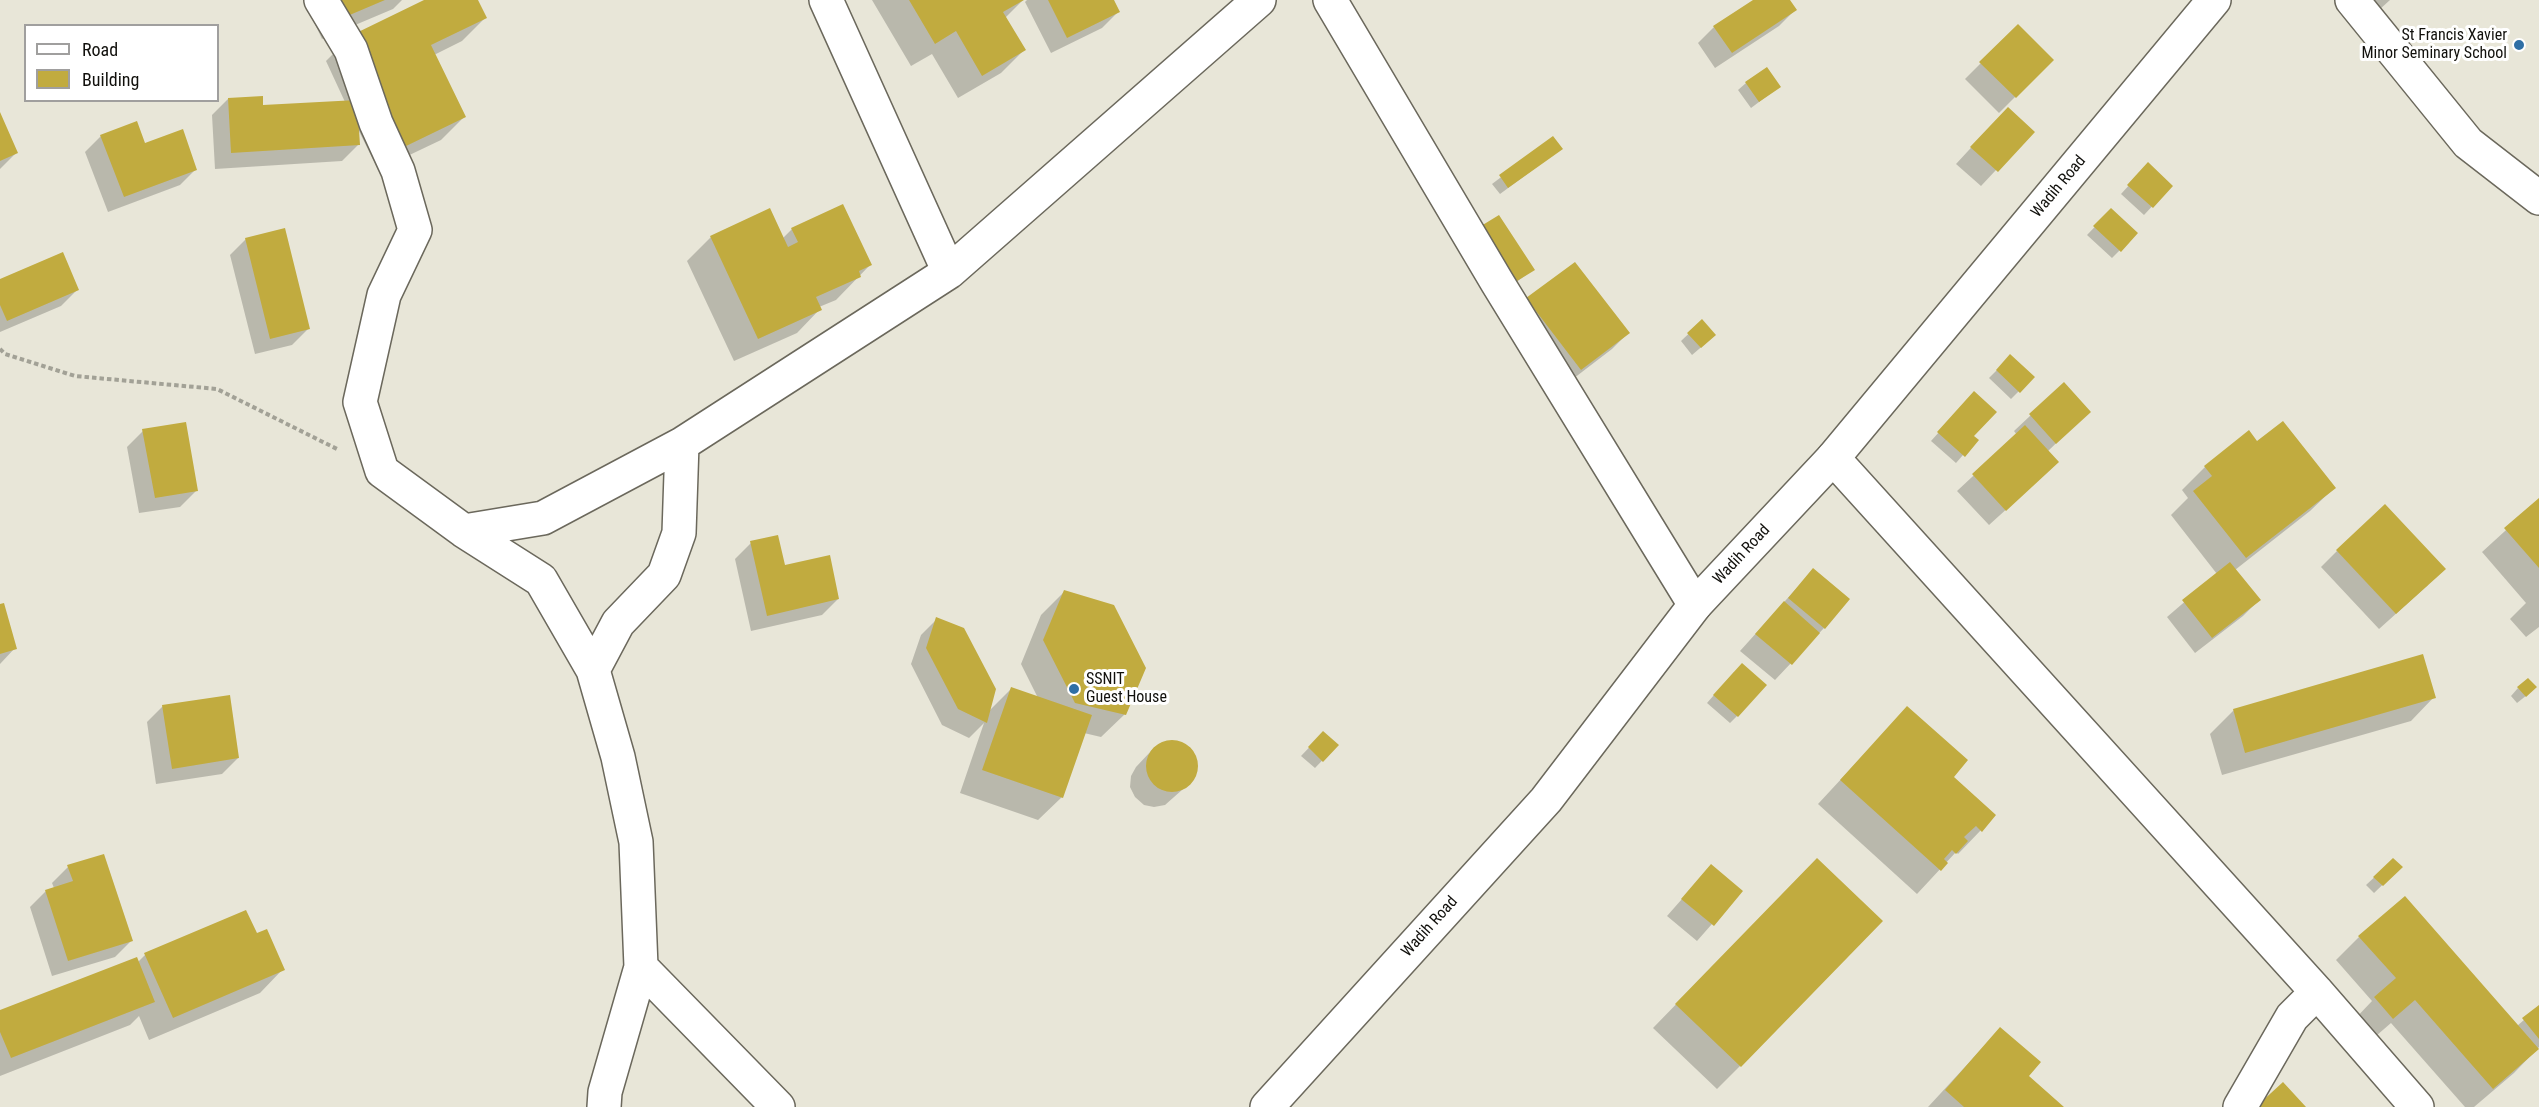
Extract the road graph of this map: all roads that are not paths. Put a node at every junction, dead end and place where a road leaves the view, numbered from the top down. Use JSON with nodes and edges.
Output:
{"nodes":[{"id":1,"x":321,"y":0,"type":"edge"},
{"id":2,"x":826,"y":0,"type":"edge"},
{"id":3,"x":1258,"y":0,"type":"edge"},
{"id":4,"x":1330,"y":0,"type":"edge"},
{"id":5,"x":2214,"y":0,"type":"edge"},
{"id":6,"x":2352,"y":0,"type":"edge"},
{"id":7,"x":2539,"y":198,"type":"edge"},
{"id":8,"x":949,"y":272,"type":"junction"},
{"id":9,"x":681,"y":444,"type":"junction"},
{"id":10,"x":1833,"y":458,"type":"junction"},
{"id":11,"x":464,"y":531,"type":"junction"},
{"id":12,"x":1695,"y":604,"type":"junction"},
{"id":13,"x":593,"y":670,"type":"junction"},
{"id":14,"x":641,"y":966,"type":"junction"},
{"id":15,"x":2318,"y":992,"type":"junction"},
{"id":16,"x":604,"y":1107,"type":"edge"},
{"id":17,"x":778,"y":1107,"type":"edge"},
{"id":18,"x":1267,"y":1107,"type":"edge"},
{"id":19,"x":2240,"y":1107,"type":"edge"},
{"id":20,"x":2417,"y":1107,"type":"edge"}],
"edges":[{"from":1,"to":11,"type":"street"},
{"from":2,"to":8,"type":"street"},
{"from":3,"to":8,"type":"street"},
{"from":4,"to":12,"type":"street"},
{"from":5,"to":10,"type":"street","name":"Wadih Road"},
{"from":6,"to":7,"type":"street"},
{"from":8,"to":9,"type":"street"},
{"from":9,"to":11,"type":"street"},
{"from":9,"to":13,"type":"street"},
{"from":10,"to":12,"type":"street","name":"Wadih Road"},
{"from":10,"to":15,"type":"street"},
{"from":11,"to":13,"type":"street"},
{"from":12,"to":18,"type":"street","name":"Wadih Road"},
{"from":13,"to":14,"type":"street"},
{"from":14,"to":16,"type":"street"},
{"from":14,"to":17,"type":"street"},
{"from":15,"to":19,"type":"street"},
{"from":15,"to":20,"type":"street"}]}
